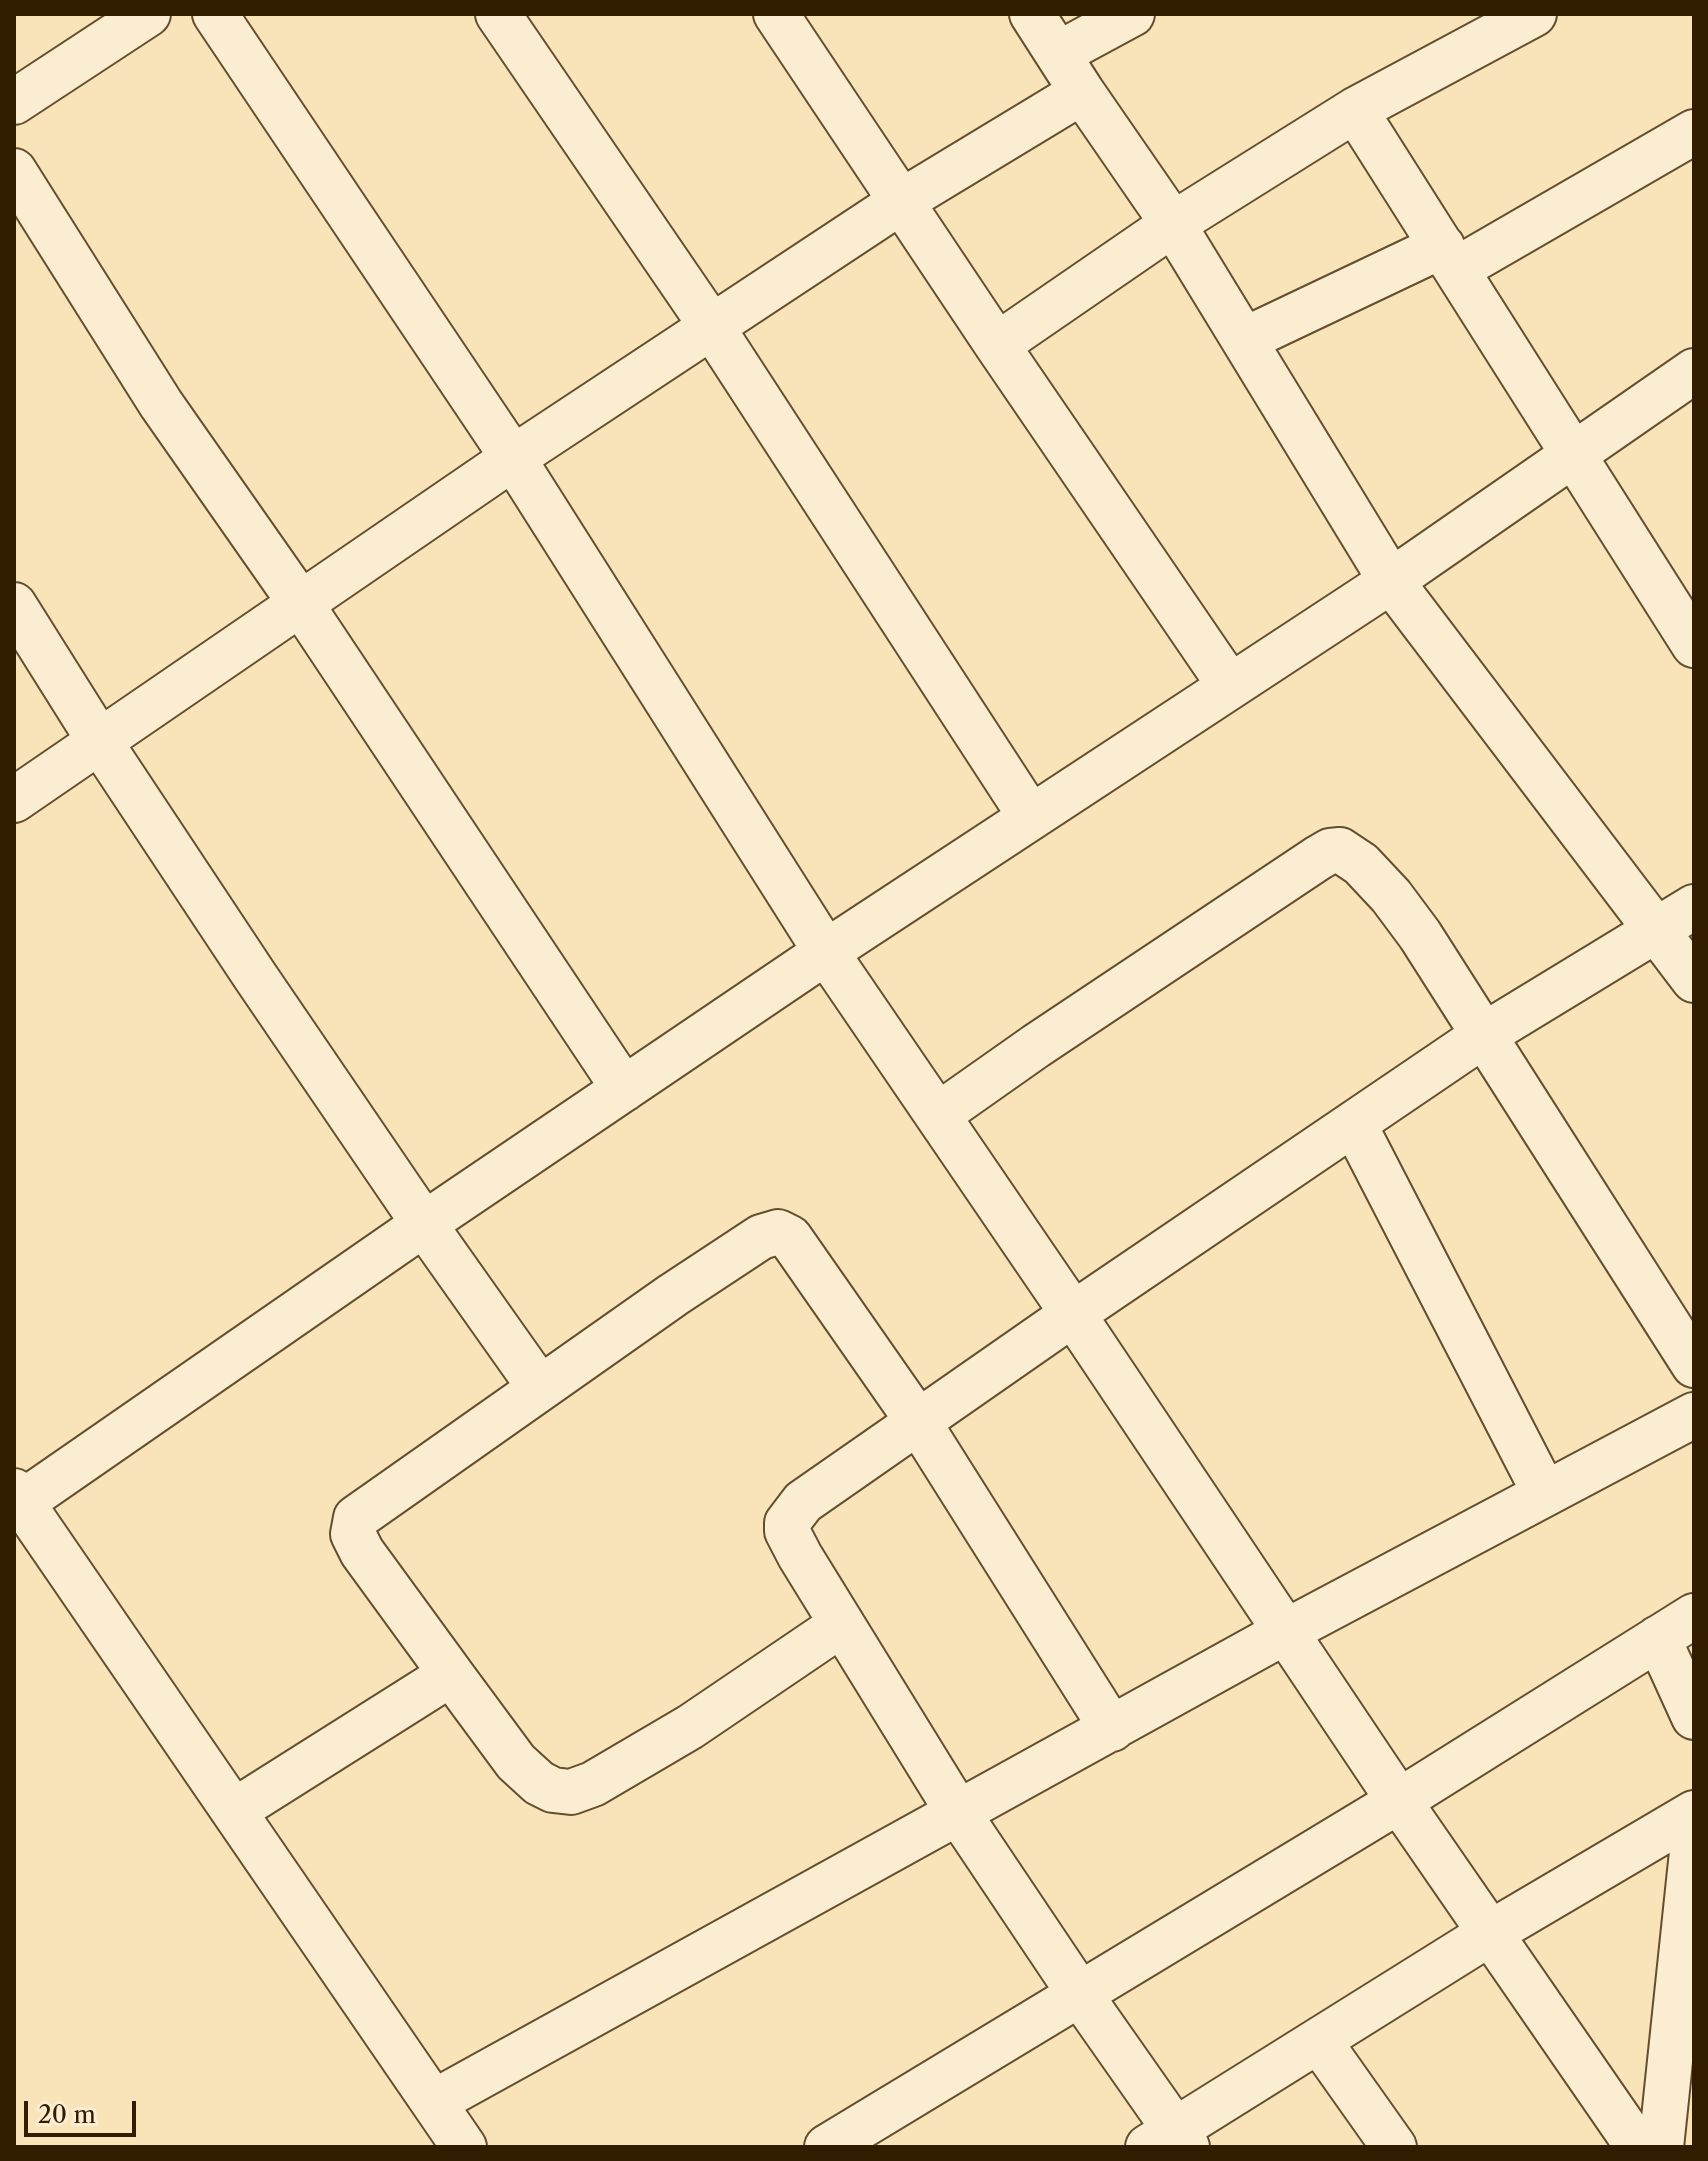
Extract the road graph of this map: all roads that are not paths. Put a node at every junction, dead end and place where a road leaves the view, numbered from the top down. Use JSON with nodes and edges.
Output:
{"nodes":[{"id":1,"x":148,"y":14,"type":"edge"},
{"id":2,"x":215,"y":14,"type":"edge"},
{"id":3,"x":498,"y":14,"type":"edge"},
{"id":4,"x":776,"y":14,"type":"edge"},
{"id":5,"x":1032,"y":14,"type":"edge"},
{"id":6,"x":1132,"y":14,"type":"edge"},
{"id":7,"x":1534,"y":14,"type":"edge"},
{"id":8,"x":1058,"y":54,"type":"junction"},
{"id":9,"x":1082,"y":92,"type":"junction"},
{"id":10,"x":14,"y":102,"type":"edge"},
{"id":11,"x":1355,"y":110,"type":"junction"},
{"id":12,"x":1694,"y":132,"type":"edge"},
{"id":13,"x":14,"y":171,"type":"edge"},
{"id":14,"x":902,"y":201,"type":"junction"},
{"id":15,"x":1173,"y":224,"type":"junction"},
{"id":16,"x":1450,"y":258,"type":"junction"},
{"id":17,"x":712,"y":327,"type":"junction"},
{"id":18,"x":1244,"y":340,"type":"junction"},
{"id":19,"x":997,"y":345,"type":"junction"},
{"id":20,"x":1694,"y":371,"type":"edge"},
{"id":21,"x":1573,"y":453,"type":"junction"},
{"id":22,"x":513,"y":458,"type":"junction"},
{"id":23,"x":1391,"y":581,"type":"junction"},
{"id":24,"x":301,"y":604,"type":"junction"},
{"id":25,"x":14,"y":605,"type":"edge"},
{"id":26,"x":1694,"y":645,"type":"edge"},
{"id":27,"x":1230,"y":686,"type":"junction"},
{"id":28,"x":100,"y":742,"type":"junction"},
{"id":29,"x":14,"y":800,"type":"edge"},
{"id":30,"x":1030,"y":816,"type":"junction"},
{"id":31,"x":1694,"y":907,"type":"edge"},
{"id":32,"x":1656,"y":929,"type":"junction"},
{"id":33,"x":826,"y":952,"type":"junction"},
{"id":34,"x":1694,"y":980,"type":"edge"},
{"id":35,"x":1484,"y":1035,"type":"junction"},
{"id":36,"x":624,"y":1089,"type":"junction"},
{"id":37,"x":938,"y":1115,"type":"junction"},
{"id":38,"x":1354,"y":1124,"type":"junction"},
{"id":39,"x":424,"y":1224,"type":"junction"},
{"id":40,"x":1073,"y":1314,"type":"junction"},
{"id":41,"x":1694,"y":1365,"type":"edge"},
{"id":42,"x":540,"y":1388,"type":"junction"},
{"id":43,"x":1694,"y":1415,"type":"edge"},
{"id":44,"x":919,"y":1423,"type":"junction"},
{"id":45,"x":1545,"y":1494,"type":"junction"},
{"id":46,"x":17,"y":1501,"type":"edge"},
{"id":47,"x":842,"y":1624,"type":"junction"},
{"id":48,"x":1676,"y":1627,"type":"edge"},
{"id":49,"x":1285,"y":1632,"type":"junction"},
{"id":50,"x":451,"y":1674,"type":"junction"},
{"id":51,"x":1694,"y":1717,"type":"edge"},
{"id":52,"x":1112,"y":1729,"type":"junction"},
{"id":53,"x":1399,"y":1801,"type":"junction"},
{"id":54,"x":234,"y":1811,"type":"junction"},
{"id":55,"x":1694,"y":1813,"type":"edge"},
{"id":56,"x":959,"y":1814,"type":"junction"},
{"id":57,"x":1694,"y":1833,"type":"edge"},
{"id":58,"x":1492,"y":1932,"type":"junction"},
{"id":59,"x":1079,"y":1993,"type":"junction"},
{"id":60,"x":1319,"y":2041,"type":"junction"},
{"id":61,"x":434,"y":2102,"type":"junction"},
{"id":62,"x":1170,"y":2141,"type":"edge"},
{"id":63,"x":464,"y":2147,"type":"edge"},
{"id":64,"x":827,"y":2147,"type":"edge"},
{"id":65,"x":1394,"y":2147,"type":"edge"},
{"id":66,"x":1638,"y":2147,"type":"edge"},
{"id":67,"x":1661,"y":2147,"type":"edge"}],
"edges":[{"from":1,"to":10,"type":"street"},
{"from":2,"to":22,"type":"street"},
{"from":3,"to":17,"type":"street"},
{"from":4,"to":14,"type":"street"},
{"from":5,"to":8,"type":"street"},
{"from":6,"to":8,"type":"street"},
{"from":7,"to":11,"type":"street"},
{"from":8,"to":9,"type":"street"},
{"from":9,"to":14,"type":"street"},
{"from":9,"to":15,"type":"street"},
{"from":11,"to":15,"type":"street"},
{"from":11,"to":16,"type":"street"},
{"from":12,"to":16,"type":"street"},
{"from":13,"to":24,"type":"street"},
{"from":14,"to":17,"type":"street"},
{"from":14,"to":19,"type":"street"},
{"from":15,"to":18,"type":"street"},
{"from":15,"to":19,"type":"street"},
{"from":16,"to":18,"type":"street"},
{"from":16,"to":21,"type":"street"},
{"from":17,"to":22,"type":"street"},
{"from":17,"to":30,"type":"street"},
{"from":18,"to":23,"type":"street"},
{"from":19,"to":27,"type":"street"},
{"from":20,"to":21,"type":"street"},
{"from":21,"to":23,"type":"street"},
{"from":21,"to":26,"type":"street"},
{"from":22,"to":24,"type":"street"},
{"from":22,"to":33,"type":"street"},
{"from":23,"to":27,"type":"street"},
{"from":23,"to":32,"type":"street"},
{"from":24,"to":28,"type":"street"},
{"from":24,"to":36,"type":"street"},
{"from":25,"to":28,"type":"street"},
{"from":27,"to":30,"type":"street"},
{"from":28,"to":29,"type":"street"},
{"from":28,"to":39,"type":"street"},
{"from":30,"to":33,"type":"street"},
{"from":31,"to":32,"type":"street"},
{"from":32,"to":34,"type":"street"},
{"from":32,"to":35,"type":"street"},
{"from":33,"to":36,"type":"street"},
{"from":33,"to":37,"type":"street"},
{"from":35,"to":37,"type":"street"},
{"from":35,"to":38,"type":"street"},
{"from":35,"to":41,"type":"street"},
{"from":36,"to":39,"type":"street"},
{"from":37,"to":40,"type":"street"},
{"from":38,"to":40,"type":"street"},
{"from":38,"to":45,"type":"street"},
{"from":39,"to":42,"type":"street"},
{"from":39,"to":46,"type":"street"},
{"from":40,"to":44,"type":"street"},
{"from":40,"to":49,"type":"street"},
{"from":42,"to":44,"type":"street"},
{"from":42,"to":50,"type":"street"},
{"from":43,"to":45,"type":"street"},
{"from":44,"to":47,"type":"street"},
{"from":44,"to":52,"type":"street"},
{"from":45,"to":49,"type":"street"},
{"from":46,"to":54,"type":"street"},
{"from":47,"to":50,"type":"street"},
{"from":47,"to":56,"type":"street"},
{"from":48,"to":51,"type":"street"},
{"from":48,"to":53,"type":"street"},
{"from":49,"to":52,"type":"street"},
{"from":49,"to":53,"type":"street"},
{"from":50,"to":54,"type":"street"},
{"from":52,"to":56,"type":"street"},
{"from":53,"to":58,"type":"street"},
{"from":53,"to":59,"type":"street"},
{"from":54,"to":61,"type":"street"},
{"from":55,"to":58,"type":"street"},
{"from":56,"to":59,"type":"street"},
{"from":56,"to":61,"type":"street"},
{"from":57,"to":67,"type":"street"},
{"from":58,"to":60,"type":"street"},
{"from":58,"to":66,"type":"street"},
{"from":59,"to":62,"type":"street"},
{"from":59,"to":64,"type":"street"},
{"from":60,"to":62,"type":"street"},
{"from":60,"to":65,"type":"street"},
{"from":61,"to":63,"type":"street"}]}
